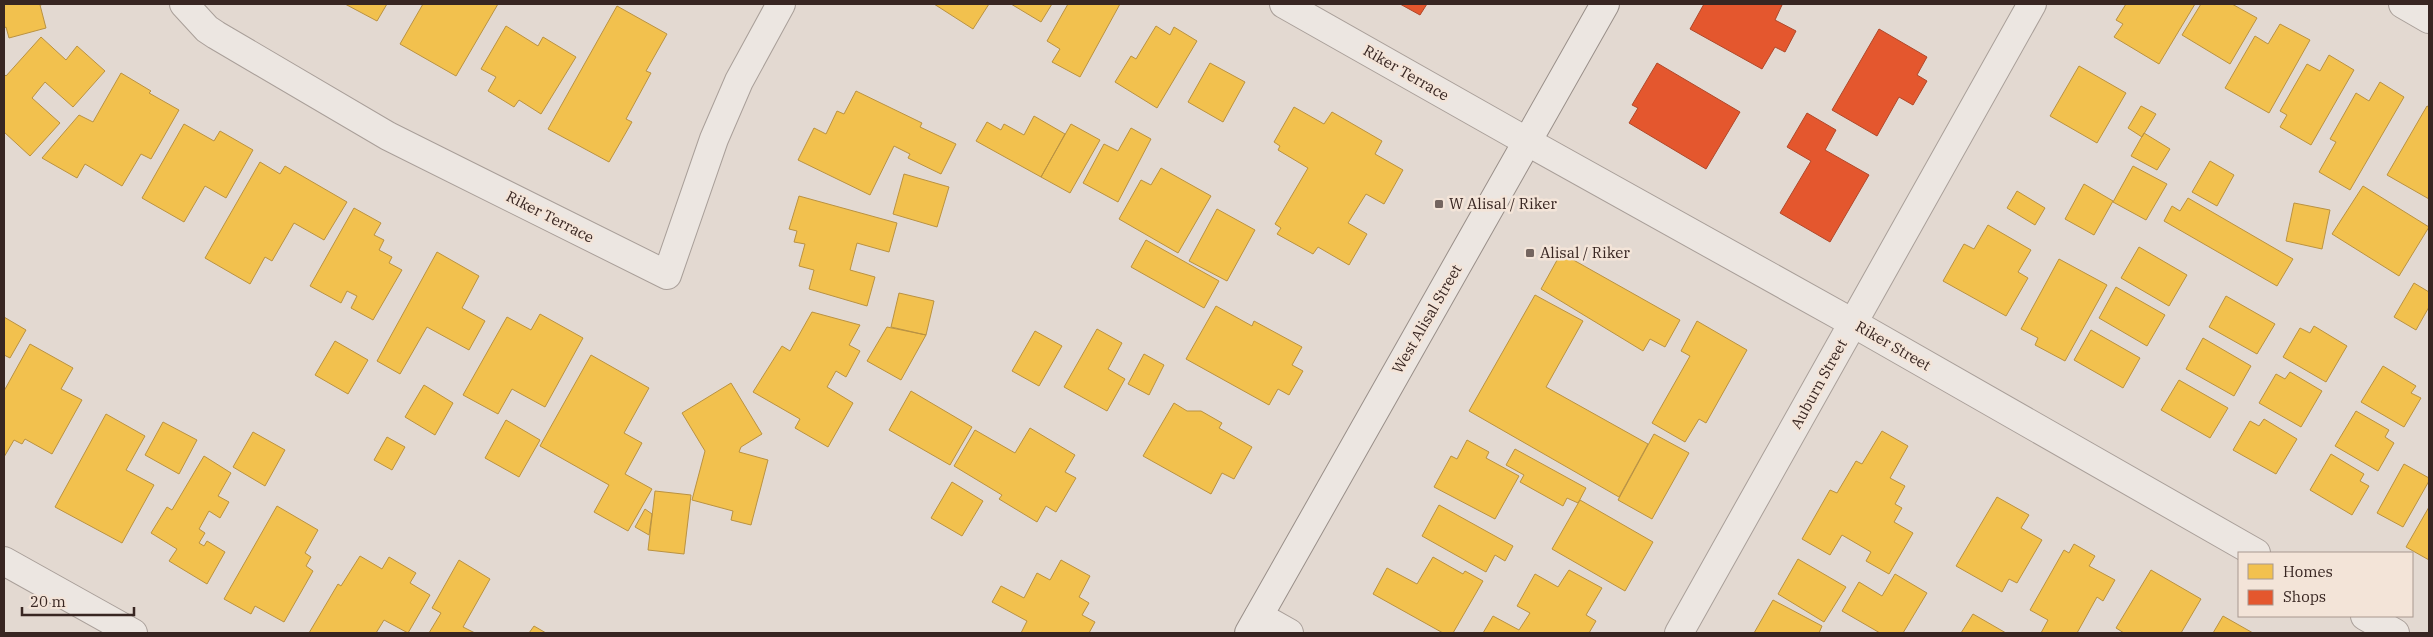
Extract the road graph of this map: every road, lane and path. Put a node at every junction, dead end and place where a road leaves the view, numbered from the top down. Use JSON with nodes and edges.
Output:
{"nodes":[{"id":1,"x":184,"y":4,"type":"edge"},
{"id":2,"x":781,"y":4,"type":"edge"},
{"id":3,"x":1284,"y":4,"type":"edge"},
{"id":4,"x":1605,"y":4,"type":"edge"},
{"id":5,"x":2032,"y":4,"type":"edge"},
{"id":6,"x":2403,"y":4,"type":"edge"},
{"id":7,"x":2429,"y":19,"type":"edge"},
{"id":8,"x":1528,"y":142,"type":"junction"},
{"id":9,"x":1853,"y":322,"type":"junction"},
{"id":10,"x":2254,"y":552,"type":"edge"},
{"id":11,"x":4,"y":561,"type":"edge"},
{"id":12,"x":2367,"y":617,"type":"edge"},
{"id":13,"x":1254,"y":625,"type":"edge"},
{"id":14,"x":133,"y":633,"type":"edge"},
{"id":15,"x":1289,"y":633,"type":"edge"},
{"id":16,"x":1679,"y":633,"type":"edge"},
{"id":17,"x":2395,"y":633,"type":"edge"}],
"edges":[{"from":1,"to":2,"type":"street","name":"Riker Terrace"},
{"from":3,"to":8,"type":"street","name":"Riker Terrace"},
{"from":4,"to":8,"type":"street","name":"West Alisal Street"},
{"from":5,"to":9,"type":"street","name":"Auburn Street"},
{"from":6,"to":7,"type":"street"},
{"from":8,"to":9,"type":"street","name":"Riker Street"},
{"from":8,"to":13,"type":"street","name":"West Alisal Street"},
{"from":9,"to":10,"type":"street","name":"Riker Street"},
{"from":9,"to":16,"type":"street","name":"Auburn Street"},
{"from":11,"to":14,"type":"street"},
{"from":12,"to":17,"type":"street"},
{"from":13,"to":15,"type":"street"}]}
